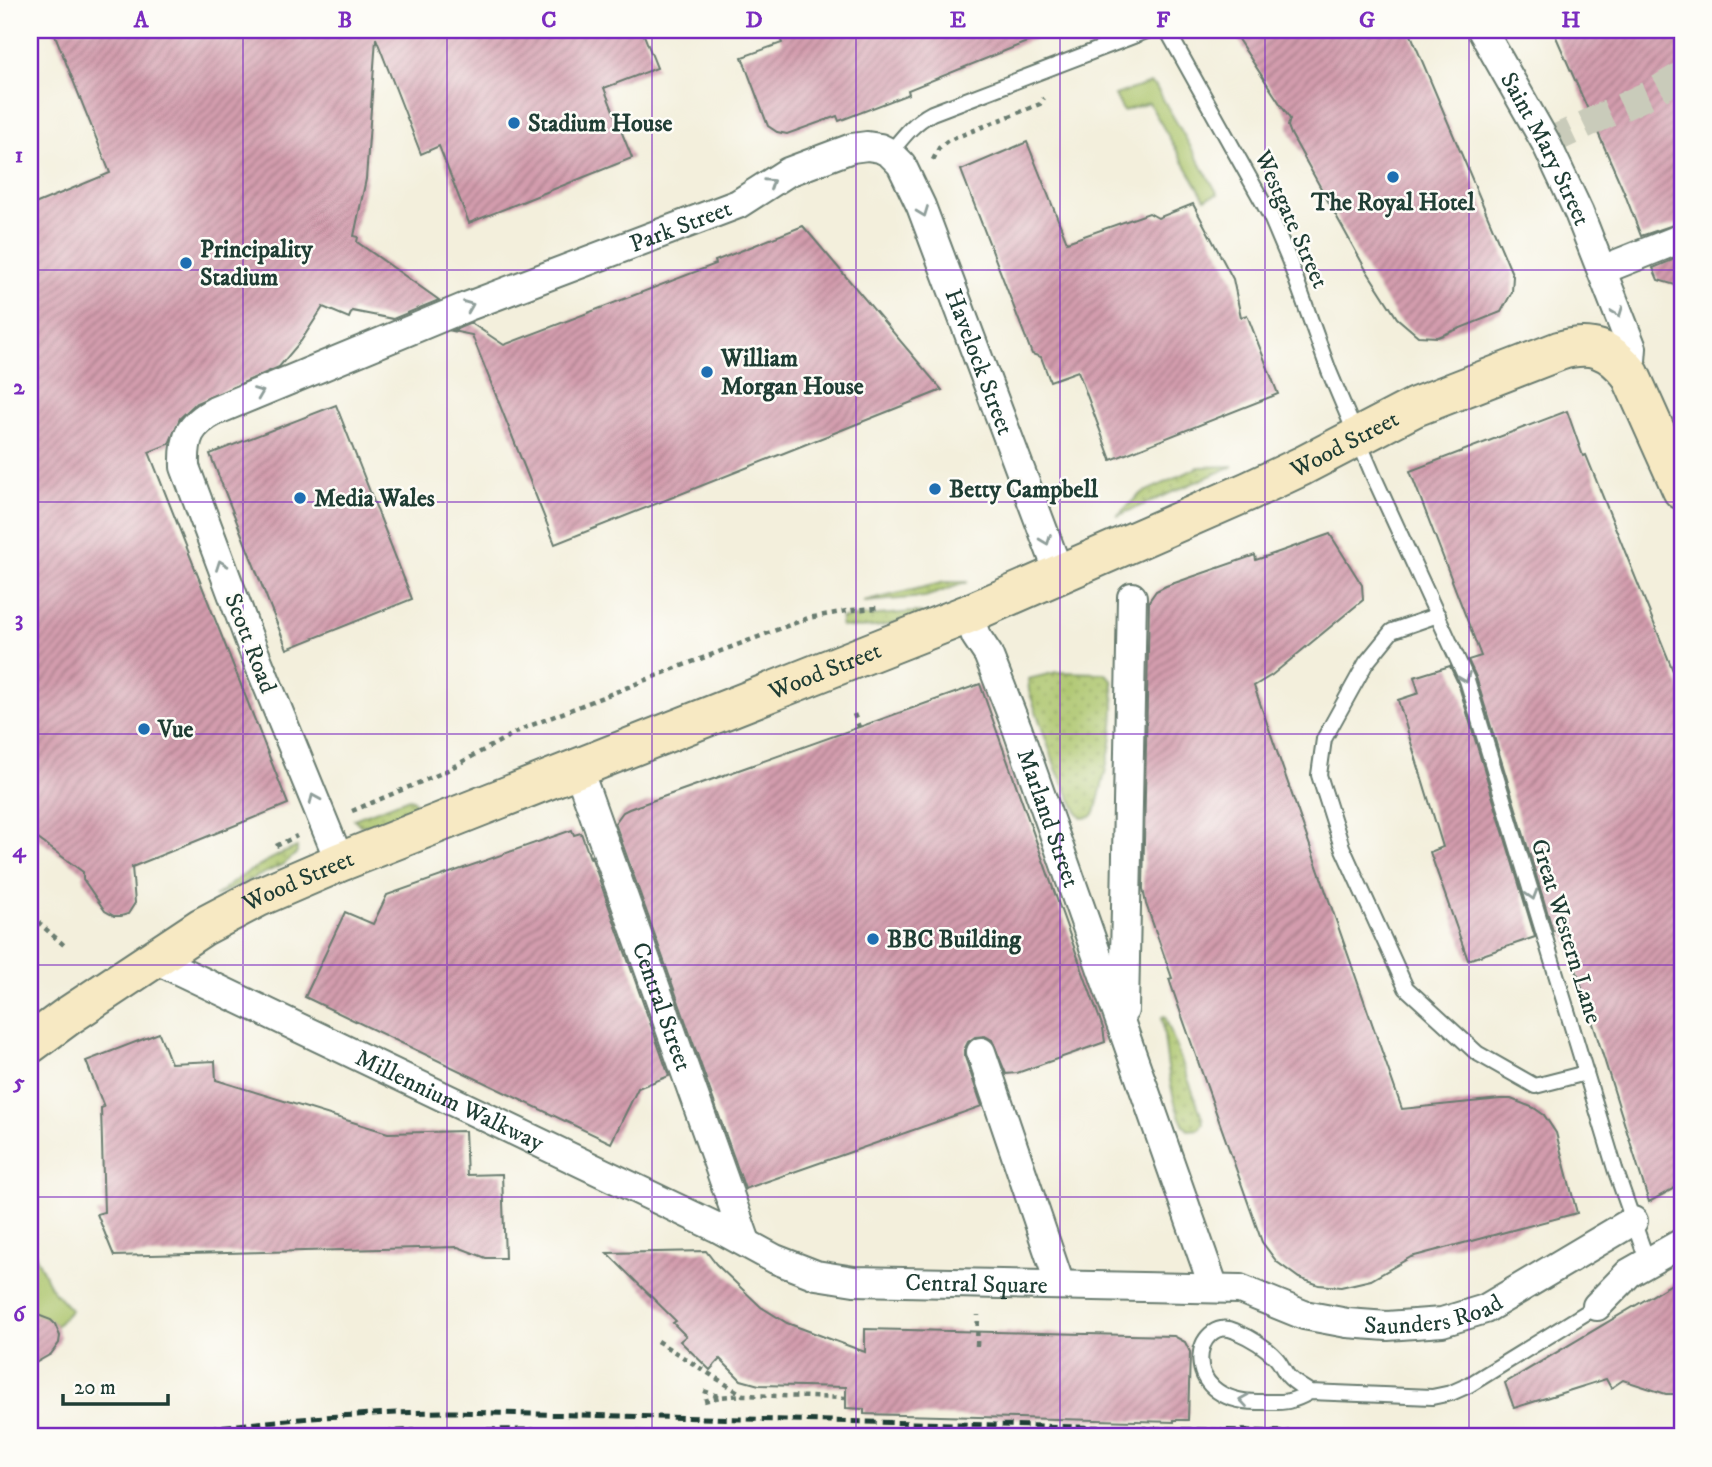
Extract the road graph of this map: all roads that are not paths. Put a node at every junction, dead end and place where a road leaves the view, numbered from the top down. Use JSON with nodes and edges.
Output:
{"nodes":[{"id":1,"x":1149,"y":30,"type":"edge"},
{"id":2,"x":1167,"y":30,"type":"edge"},
{"id":3,"x":1482,"y":30,"type":"edge"},
{"id":4,"x":890,"y":153,"type":"junction"},
{"id":5,"x":1682,"y":238,"type":"edge"},
{"id":6,"x":1602,"y":270,"type":"junction"},
{"id":7,"x":1630,"y":374,"type":"junction"},
{"id":8,"x":197,"y":421,"type":"joint"},
{"id":9,"x":1357,"y":436,"type":"junction"},
{"id":10,"x":1682,"y":490,"type":"edge"},
{"id":11,"x":1059,"y":573,"type":"junction"},
{"id":12,"x":1132,"y":597,"type":"dead end"},
{"id":13,"x":968,"y":614,"type":"junction"},
{"id":14,"x":1438,"y":615,"type":"junction"},
{"id":15,"x":578,"y":769,"type":"junction"},
{"id":16,"x":341,"y":862,"type":"junction"},
{"id":17,"x":153,"y":958,"type":"junction"},
{"id":18,"x":1123,"y":1028,"type":"junction"},
{"id":19,"x":30,"y":1044,"type":"edge"},
{"id":20,"x":981,"y":1052,"type":"dead end"},
{"id":21,"x":1586,"y":1073,"type":"junction"},
{"id":22,"x":1633,"y":1220,"type":"junction"},
{"id":23,"x":746,"y":1242,"type":"junction"},
{"id":24,"x":1682,"y":1243,"type":"edge"},
{"id":25,"x":1648,"y":1263,"type":"junction"},
{"id":26,"x":1060,"y":1285,"type":"junction"},
{"id":27,"x":1214,"y":1288,"type":"junction"},
{"id":28,"x":1597,"y":1306,"type":"joint"},
{"id":29,"x":1310,"y":1392,"type":"junction"}],
"edges":[{"from":1,"to":4,"type":"lane"},
{"from":2,"to":9,"type":"lane","name":"Westgate Street"},
{"from":3,"to":6,"type":"street","name":"Saint Mary Street"},
{"from":8,"to":4,"type":"street","name":"Park Street","one_way":true},
{"from":4,"to":11,"type":"street","name":"Havelock Street","one_way":true},
{"from":5,"to":6,"type":"street"},
{"from":6,"to":7,"type":"street","name":"Saint Mary Street","one_way":true},
{"from":7,"to":9,"type":"street","name":"Wood Street"},
{"from":7,"to":10,"type":"street","name":"Saint Mary Street"},
{"from":16,"to":8,"type":"street","name":"Scott Road","one_way":true},
{"from":9,"to":11,"type":"street","name":"Wood Street"},
{"from":9,"to":14,"type":"lane","name":"Westgate Street"},
{"from":11,"to":13,"type":"street","name":"Wood Street"},
{"from":12,"to":18,"type":"street","name":"Marland Street"},
{"from":13,"to":15,"type":"street","name":"Wood Street"},
{"from":13,"to":18,"type":"street","name":"Marland Street"},
{"from":14,"to":21,"type":"lane","name":"Great Western Lane","one_way":true},
{"from":14,"to":21,"type":"lane"},
{"from":15,"to":16,"type":"street","name":"Wood Street"},
{"from":15,"to":23,"type":"street","name":"Central Street"},
{"from":16,"to":17,"type":"street","name":"Wood Street"},
{"from":17,"to":19,"type":"street","name":"Wood Street"},
{"from":17,"to":23,"type":"street","name":"Millennium Walkway"},
{"from":18,"to":27,"type":"street","name":"Marland Street"},
{"from":20,"to":26,"type":"street"},
{"from":21,"to":22,"type":"lane","name":"Great Western Lane"},
{"from":22,"to":25,"type":"lane","name":"Great Western Lane"},
{"from":22,"to":27,"type":"street","name":"Saunders Road"},
{"from":23,"to":26,"type":"street","name":"Central Square"},
{"from":24,"to":25,"type":"street"},
{"from":25,"to":28,"type":"street"},
{"from":26,"to":27,"type":"street","name":"Central Square"},
{"from":28,"to":29,"type":"lane"},
{"from":29,"to":29,"type":"lane","one_way":true}]}
